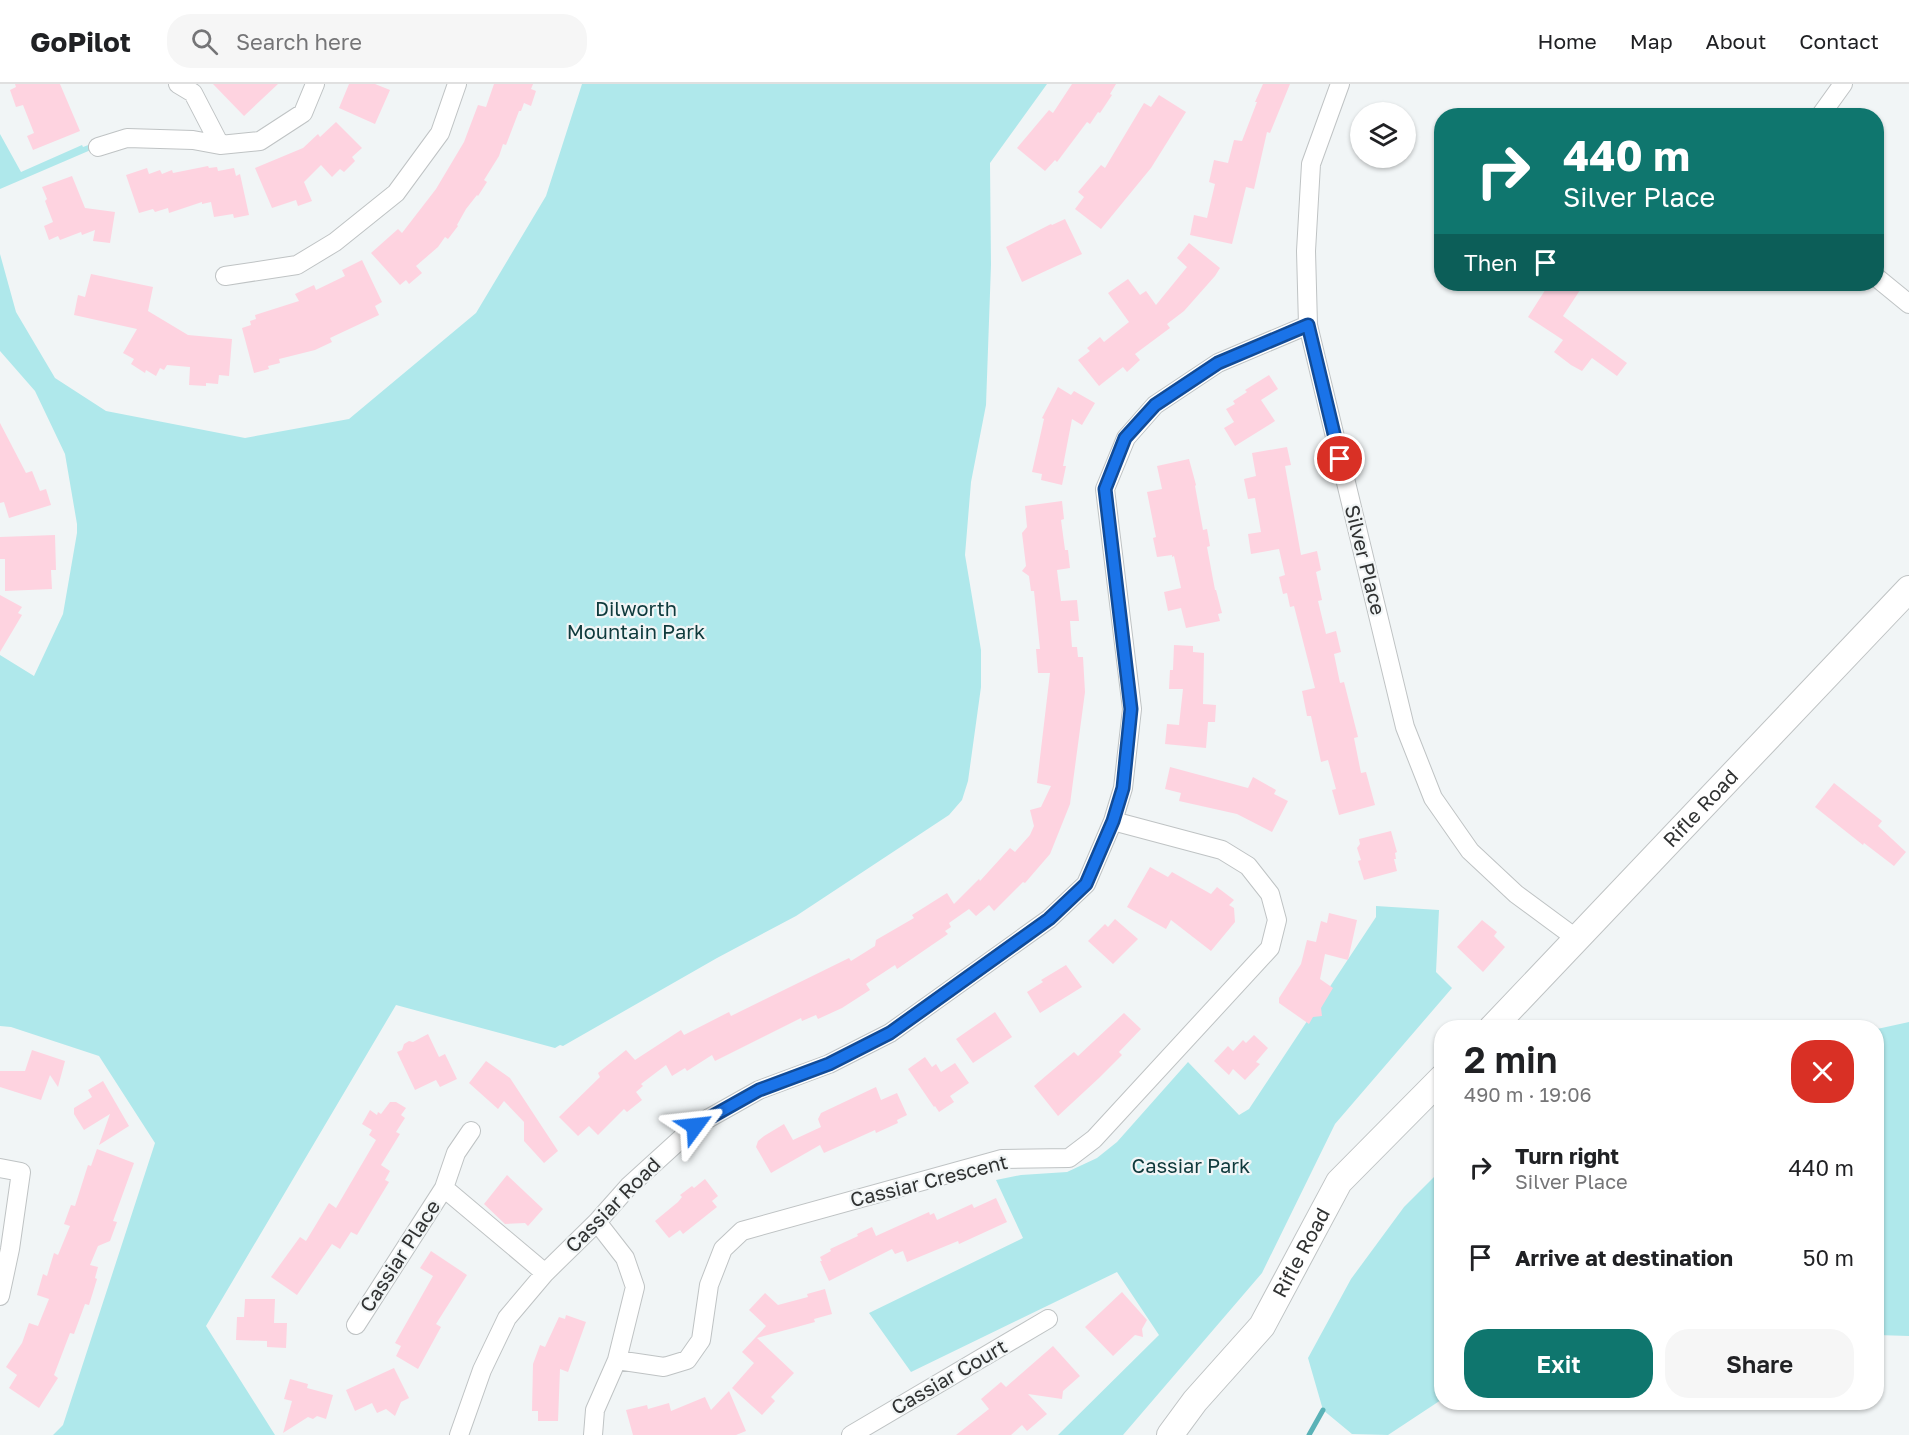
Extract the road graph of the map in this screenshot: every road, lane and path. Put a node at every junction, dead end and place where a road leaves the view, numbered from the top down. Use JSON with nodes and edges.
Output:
{"nodes":[{"id":1,"x":178,"y":84,"type":"edge"},
{"id":2,"x":315,"y":84,"type":"edge"},
{"id":3,"x":457,"y":84,"type":"edge"},
{"id":4,"x":1340,"y":84,"type":"edge"},
{"id":5,"x":1843,"y":84,"type":"edge"},
{"id":6,"x":1826,"y":108,"type":"edge"},
{"id":7,"x":219,"y":145,"type":"junction"},
{"id":8,"x":98,"y":147,"type":"dead end"},
{"id":9,"x":225,"y":276,"type":"dead end"},
{"id":10,"x":1884,"y":284,"type":"edge"},
{"id":11,"x":1909,"y":304,"type":"edge"},
{"id":12,"x":1308,"y":325,"type":"junction"},
{"id":13,"x":1909,"y":589,"type":"edge"},
{"id":14,"x":1113,"y":821,"type":"junction"},
{"id":15,"x":1577,"y":939,"type":"junction"},
{"id":16,"x":1500,"y":1020,"type":"edge"},
{"id":17,"x":1434,"y":1086,"type":"edge"},
{"id":18,"x":471,"y":1131,"type":"dead end"},
{"id":19,"x":0,"y":1168,"type":"edge"},
{"id":20,"x":444,"y":1188,"type":"junction"},
{"id":21,"x":597,"y":1222,"type":"junction"},
{"id":22,"x":545,"y":1274,"type":"junction"},
{"id":23,"x":0,"y":1296,"type":"edge"},
{"id":24,"x":1048,"y":1319,"type":"dead end"},
{"id":25,"x":356,"y":1325,"type":"dead end"},
{"id":26,"x":617,"y":1360,"type":"junction"},
{"id":27,"x":459,"y":1435,"type":"edge"},
{"id":28,"x":593,"y":1435,"type":"edge"},
{"id":29,"x":850,"y":1435,"type":"edge"},
{"id":30,"x":1170,"y":1435,"type":"edge"}],
"edges":[{"from":1,"to":7,"type":"street"},
{"from":2,"to":7,"type":"street"},
{"from":3,"to":9,"type":"street"},
{"from":4,"to":12,"type":"street","name":"Silver Place"},
{"from":5,"to":6,"type":"street"},
{"from":7,"to":8,"type":"street"},
{"from":10,"to":11,"type":"street"},
{"from":12,"to":14,"type":"street","name":"Cassiar Road"},
{"from":12,"to":15,"type":"street","name":"Silver Place"},
{"from":13,"to":15,"type":"street","name":"Rifle Road"},
{"from":14,"to":21,"type":"street","name":"Cassiar Road"},
{"from":14,"to":26,"type":"street","name":"Cassiar Crescent"},
{"from":15,"to":16,"type":"street","name":"Rifle Road"},
{"from":17,"to":30,"type":"street","name":"Rifle Road"},
{"from":18,"to":20,"type":"street","name":"Cassiar Place"},
{"from":19,"to":23,"type":"street"},
{"from":20,"to":22,"type":"street","name":"Cassiar Place"},
{"from":20,"to":25,"type":"street","name":"Cassiar Place"},
{"from":21,"to":22,"type":"street","name":"Cassiar Road"},
{"from":21,"to":26,"type":"street"},
{"from":22,"to":27,"type":"street","name":"Cassiar Road"},
{"from":24,"to":29,"type":"street","name":"Cassiar Court"},
{"from":26,"to":28,"type":"street"}]}
